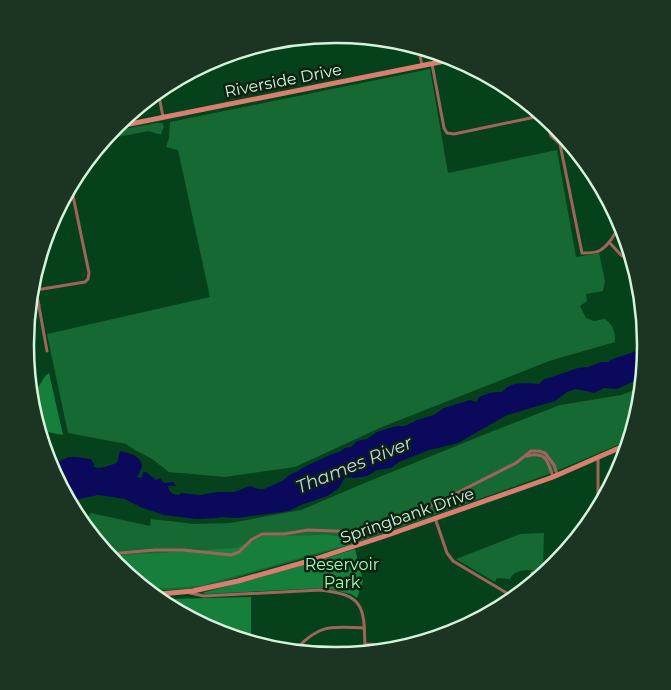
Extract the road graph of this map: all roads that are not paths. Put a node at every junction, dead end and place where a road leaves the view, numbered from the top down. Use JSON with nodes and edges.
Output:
{"nodes":[{"id":1,"x":420,"y":56,"type":"edge"},
{"id":2,"x":441,"y":62,"type":"edge"},
{"id":3,"x":432,"y":64,"type":"junction"},
{"id":4,"x":422,"y":65,"type":"junction"},
{"id":5,"x":160,"y":100,"type":"edge"},
{"id":6,"x":163,"y":117,"type":"junction"},
{"id":7,"x":533,"y":117,"type":"edge"},
{"id":8,"x":131,"y":124,"type":"edge"},
{"id":9,"x":550,"y":133,"type":"edge"},
{"id":10,"x":560,"y":144,"type":"joint"},
{"id":11,"x":73,"y":196,"type":"edge"},
{"id":12,"x":615,"y":233,"type":"edge"},
{"id":13,"x":609,"y":242,"type":"junction"},
{"id":14,"x":624,"y":257,"type":"edge"},
{"id":15,"x":39,"y":289,"type":"edge"},
{"id":16,"x":38,"y":298,"type":"edge"},
{"id":17,"x":39,"y":304,"type":"joint"},
{"id":18,"x":48,"y":351,"type":"dead end"},
{"id":19,"x":619,"y":448,"type":"edge"},
{"id":20,"x":598,"y":457,"type":"junction"},
{"id":21,"x":555,"y":476,"type":"junction"},
{"id":22,"x":598,"y":494,"type":"edge"},
{"id":23,"x":435,"y":518,"type":"junction"},
{"id":24,"x":118,"y":553,"type":"edge"},
{"id":25,"x":187,"y":592,"type":"junction"},
{"id":26,"x":507,"y":593,"type":"edge"},
{"id":27,"x":165,"y":594,"type":"edge"},
{"id":28,"x":364,"y":628,"type":"junction"},
{"id":29,"x":301,"y":644,"type":"edge"},
{"id":30,"x":365,"y":644,"type":"joint"},
{"id":31,"x":372,"y":644,"type":"edge"}],
"edges":[{"from":1,"to":4,"type":"street"},
{"from":2,"to":3,"type":"main road","name":"Riverside Drive"},
{"from":3,"to":4,"type":"main road","name":"Riverside Drive"},
{"from":3,"to":7,"type":"street"},
{"from":4,"to":6,"type":"main road","name":"Riverside Drive"},
{"from":5,"to":6,"type":"street"},
{"from":6,"to":8,"type":"main road","name":"Riverside Drive"},
{"from":9,"to":10,"type":"street"},
{"from":10,"to":13,"type":"street"},
{"from":11,"to":15,"type":"street"},
{"from":12,"to":13,"type":"street"},
{"from":13,"to":14,"type":"street"},
{"from":16,"to":17,"type":"street"},
{"from":17,"to":18,"type":"street"},
{"from":19,"to":20,"type":"main road","name":"Springbank Drive"},
{"from":20,"to":21,"type":"main road","name":"Springbank Drive"},
{"from":20,"to":22,"type":"street"},
{"from":21,"to":23,"type":"main road","name":"Springbank Drive"},
{"from":21,"to":24,"type":"street"},
{"from":23,"to":25,"type":"main road","name":"Springbank Drive"},
{"from":23,"to":26,"type":"street"},
{"from":25,"to":27,"type":"main road","name":"Springbank Drive"},
{"from":25,"to":28,"type":"street"},
{"from":28,"to":29,"type":"street"},
{"from":28,"to":30,"type":"street"},
{"from":30,"to":31,"type":"street"}]}
